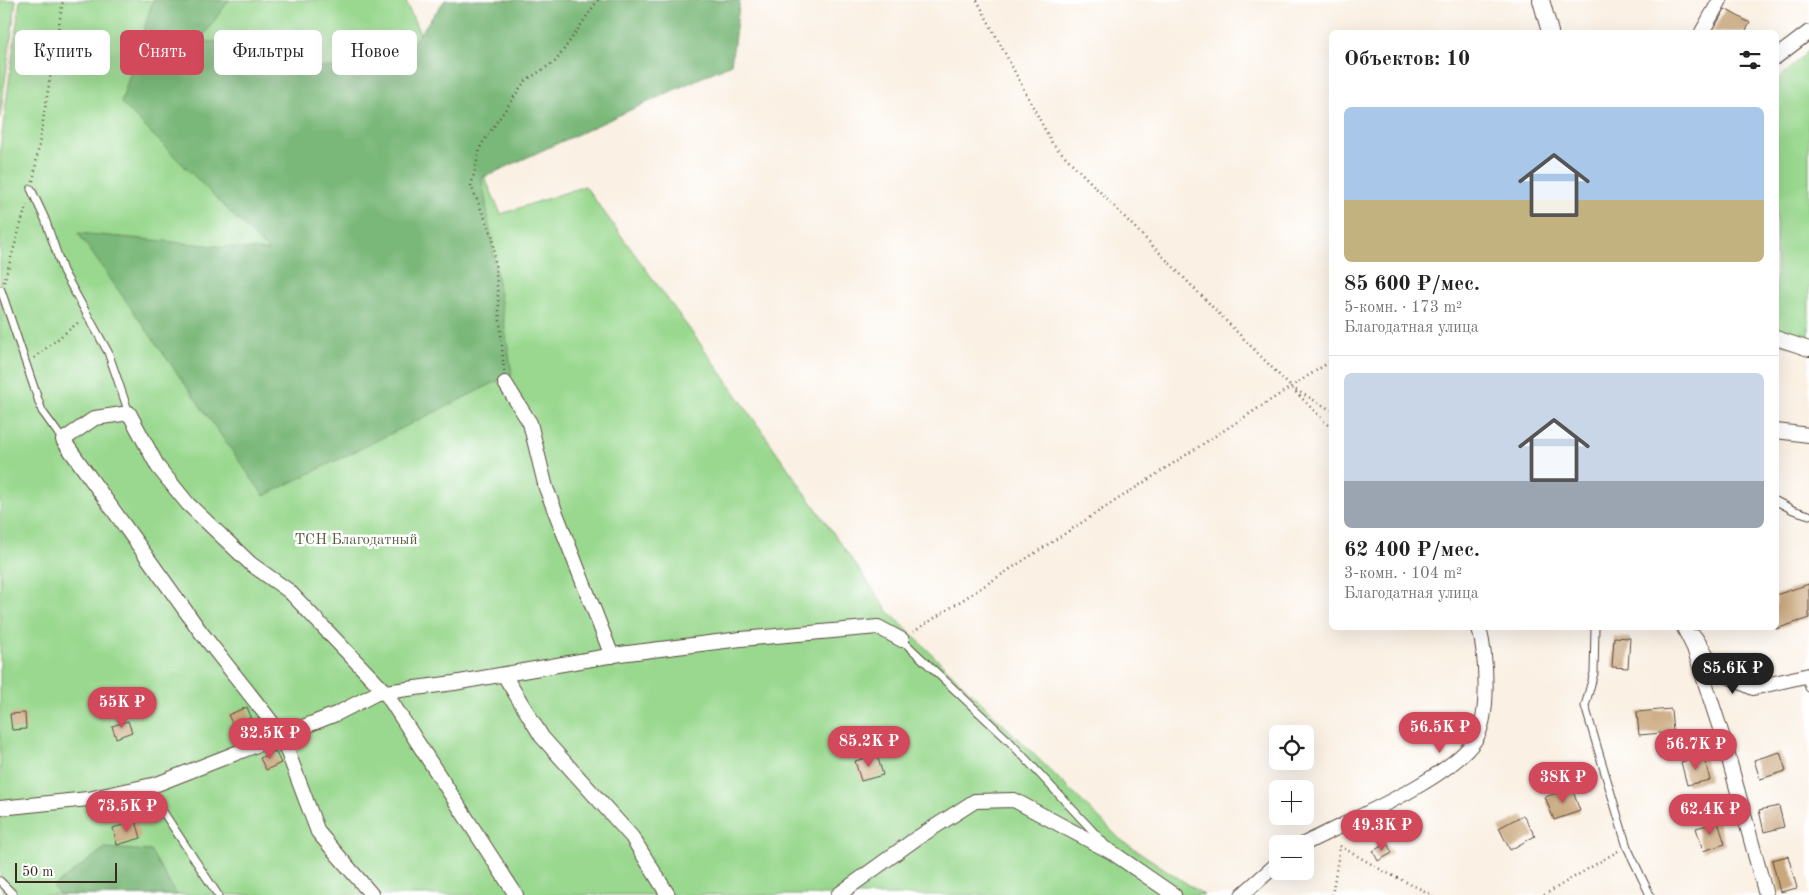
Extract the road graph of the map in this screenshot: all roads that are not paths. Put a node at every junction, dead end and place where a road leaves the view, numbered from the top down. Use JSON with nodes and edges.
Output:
{"nodes":[{"id":1,"x":1541,"y":0,"type":"edge"},
{"id":2,"x":1720,"y":0,"type":"edge"},
{"id":3,"x":1549,"y":30,"type":"edge"},
{"id":4,"x":1703,"y":30,"type":"edge"},
{"id":5,"x":1809,"y":32,"type":"edge"},
{"id":6,"x":1779,"y":55,"type":"edge"},
{"id":7,"x":32,"y":189,"type":"road end"},
{"id":8,"x":1,"y":290,"type":"road end"},
{"id":9,"x":1779,"y":339,"type":"edge"},
{"id":10,"x":1809,"y":349,"type":"edge"},
{"id":11,"x":504,"y":383,"type":"road end"},
{"id":12,"x":129,"y":413,"type":"junction"},
{"id":13,"x":1779,"y":431,"type":"edge"},
{"id":14,"x":1809,"y":434,"type":"edge"},
{"id":15,"x":63,"y":440,"type":"junction"},
{"id":16,"x":1779,"y":503,"type":"edge"},
{"id":17,"x":1809,"y":515,"type":"edge"},
{"id":18,"x":1480,"y":630,"type":"edge"},
{"id":19,"x":1595,"y":630,"type":"edge"},
{"id":20,"x":1685,"y":630,"type":"edge"},
{"id":21,"x":1691,"y":630,"type":"edge"},
{"id":22,"x":902,"y":640,"type":"joint"},
{"id":23,"x":612,"y":656,"type":"junction"},
{"id":24,"x":504,"y":674,"type":"junction"},
{"id":25,"x":1808,"y":680,"type":"edge"},
{"id":26,"x":386,"y":692,"type":"junction"},
{"id":27,"x":281,"y":734,"type":"junction"},
{"id":28,"x":146,"y":786,"type":"junction"},
{"id":29,"x":0,"y":808,"type":"edge"},
{"id":30,"x":1314,"y":839,"type":"edge"},
{"id":31,"x":1114,"y":853,"type":"junction"},
{"id":32,"x":1269,"y":871,"type":"edge"},
{"id":33,"x":0,"y":882,"type":"edge"},
{"id":34,"x":14,"y":895,"type":"edge"},
{"id":35,"x":218,"y":895,"type":"edge"},
{"id":36,"x":372,"y":895,"type":"edge"},
{"id":37,"x":516,"y":895,"type":"edge"},
{"id":38,"x":668,"y":895,"type":"edge"},
{"id":39,"x":838,"y":895,"type":"edge"},
{"id":40,"x":1174,"y":895,"type":"edge"},
{"id":41,"x":1242,"y":895,"type":"edge"},
{"id":42,"x":1650,"y":895,"type":"edge"},
{"id":43,"x":1766,"y":895,"type":"edge"}],
"edges":[{"from":1,"to":3,"type":"street"},
{"from":2,"to":4,"type":"street"},
{"from":5,"to":6,"type":"street"},
{"from":7,"to":12,"type":"lane"},
{"from":8,"to":15,"type":"lane"},
{"from":9,"to":10,"type":"street"},
{"from":11,"to":23,"type":"street"},
{"from":12,"to":15,"type":"street"},
{"from":12,"to":26,"type":"street"},
{"from":13,"to":14,"type":"street"},
{"from":15,"to":27,"type":"street"},
{"from":16,"to":17,"type":"lane"},
{"from":18,"to":30,"type":"street"},
{"from":19,"to":42,"type":"lane"},
{"from":20,"to":43,"type":"street"},
{"from":21,"to":25,"type":"street"},
{"from":22,"to":23,"type":"street"},
{"from":22,"to":31,"type":"lane"},
{"from":23,"to":24,"type":"street"},
{"from":24,"to":26,"type":"street"},
{"from":24,"to":38,"type":"street"},
{"from":26,"to":27,"type":"street"},
{"from":26,"to":37,"type":"street"},
{"from":27,"to":28,"type":"street"},
{"from":27,"to":36,"type":"street"},
{"from":28,"to":29,"type":"street"},
{"from":28,"to":35,"type":"lane"},
{"from":31,"to":39,"type":"street"},
{"from":31,"to":40,"type":"street"},
{"from":32,"to":41,"type":"street"},
{"from":33,"to":34,"type":"lane"}]}
